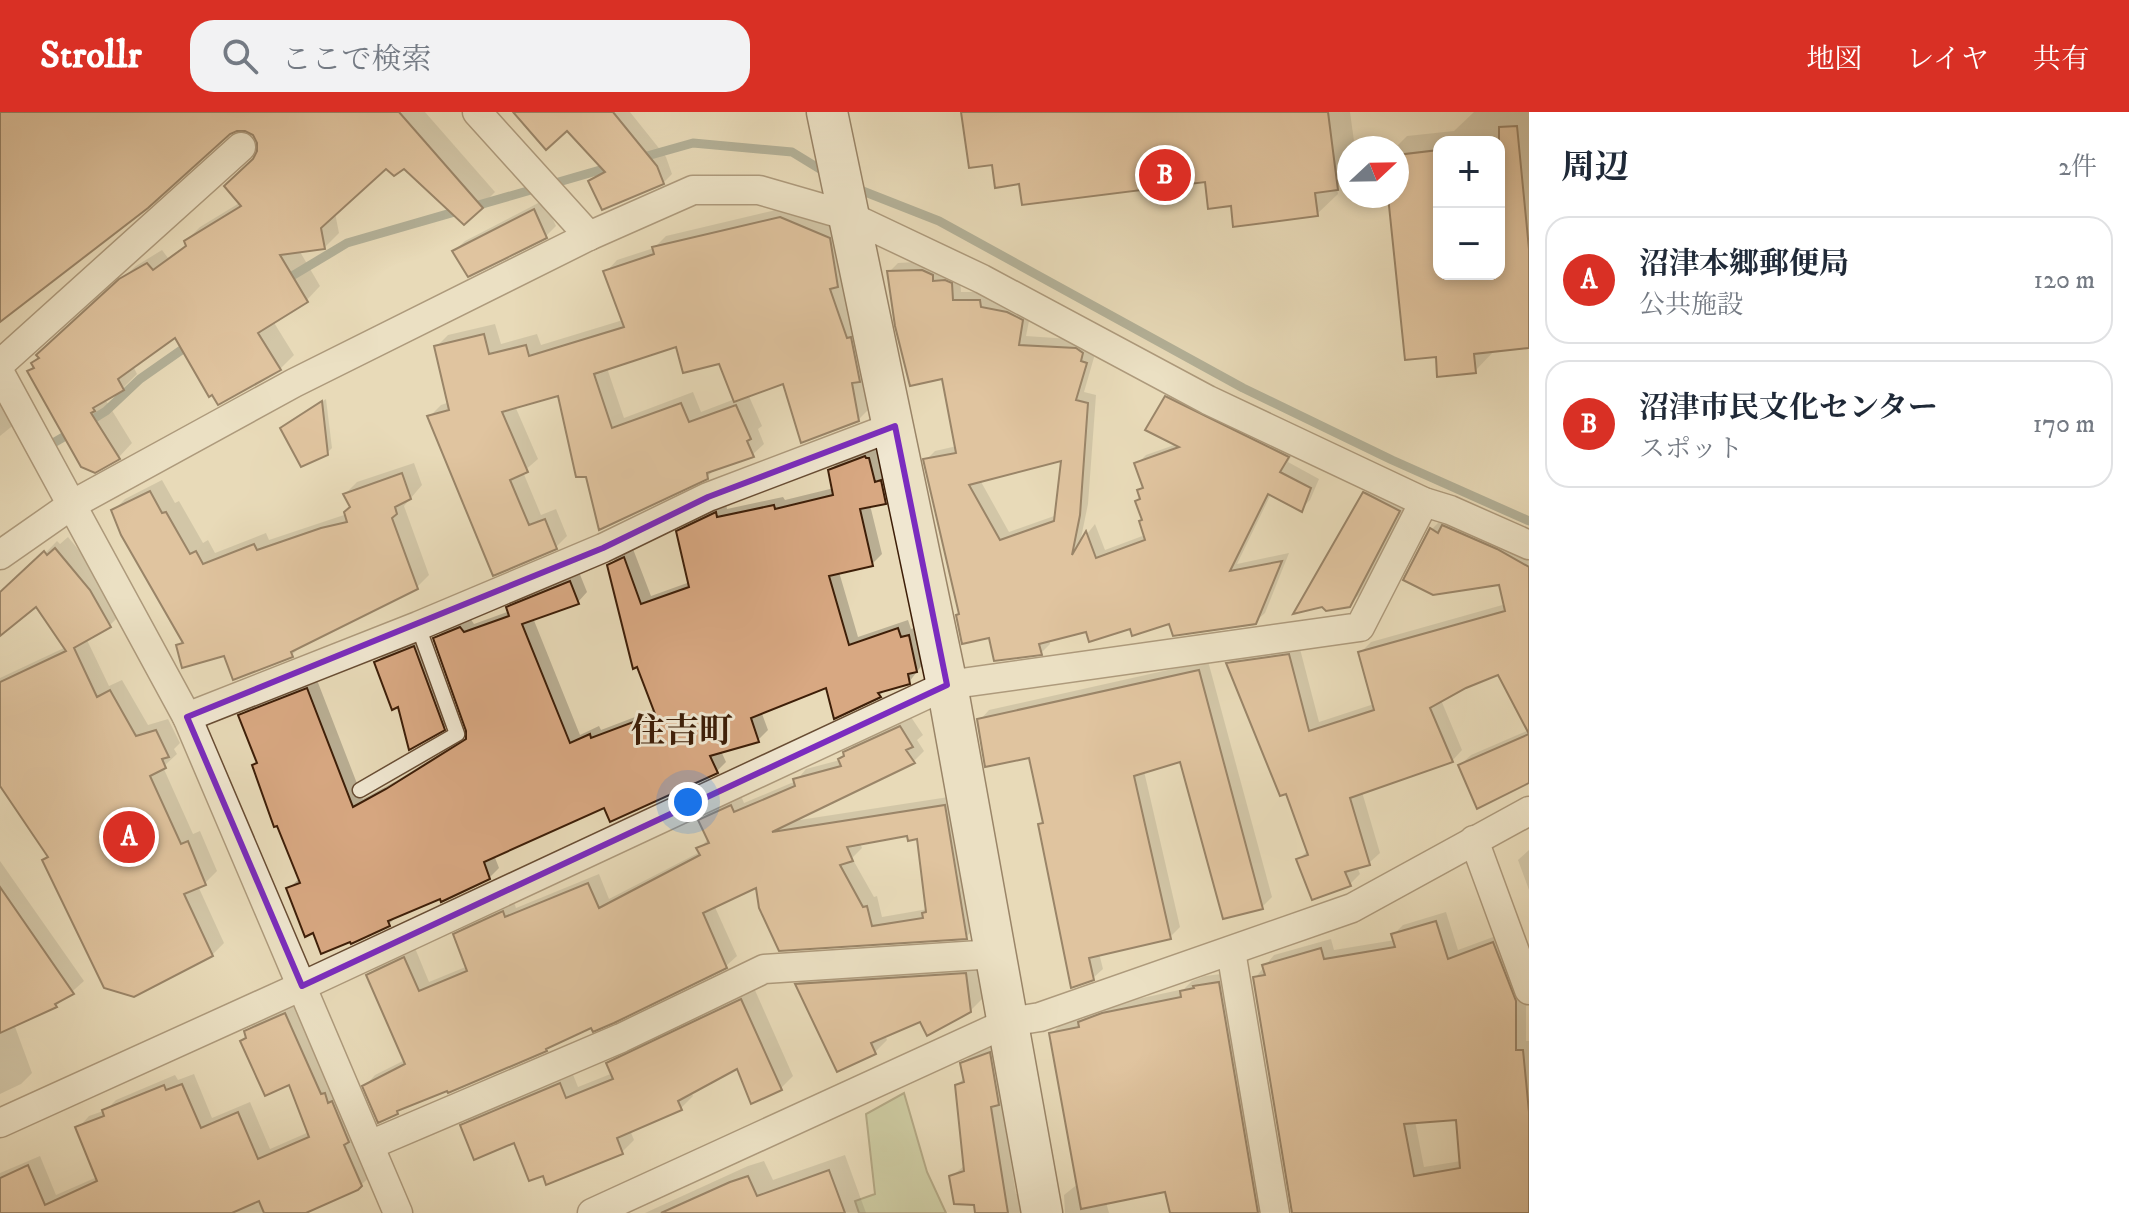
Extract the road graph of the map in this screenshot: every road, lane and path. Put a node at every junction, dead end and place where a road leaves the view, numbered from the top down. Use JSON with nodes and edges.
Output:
{"nodes":[{"id":1,"x":477,"y":112,"type":"edge"},
{"id":2,"x":827,"y":112,"type":"edge"},
{"id":3,"x":241,"y":147,"type":"dead end"},
{"id":4,"x":849,"y":216,"type":"junction"},
{"id":5,"x":589,"y":236,"type":"junction"},
{"id":6,"x":0,"y":364,"type":"edge"},
{"id":7,"x":0,"y":373,"type":"edge"},
{"id":8,"x":895,"y":426,"type":"junction"},
{"id":9,"x":1424,"y":502,"type":"junction"},
{"id":10,"x":73,"y":504,"type":"junction"},
{"id":11,"x":1529,"y":545,"type":"edge"},
{"id":12,"x":0,"y":555,"type":"edge"},
{"id":13,"x":418,"y":626,"type":"junction"},
{"id":14,"x":947,"y":685,"type":"junction"},
{"id":15,"x":187,"y":717,"type":"junction"},
{"id":16,"x":360,"y":790,"type":"dead end"},
{"id":17,"x":1529,"y":811,"type":"edge"},
{"id":18,"x":1474,"y":840,"type":"junction"},
{"id":19,"x":1231,"y":951,"type":"junction"},
{"id":20,"x":995,"y":954,"type":"junction"},
{"id":21,"x":302,"y":986,"type":"junction"},
{"id":22,"x":1529,"y":990,"type":"edge"},
{"id":23,"x":1009,"y":1022,"type":"junction"},
{"id":24,"x":0,"y":1123,"type":"edge"},
{"id":25,"x":370,"y":1145,"type":"junction"},
{"id":26,"x":398,"y":1213,"type":"edge"},
{"id":27,"x":592,"y":1213,"type":"edge"},
{"id":28,"x":1042,"y":1213,"type":"edge"},
{"id":29,"x":1275,"y":1213,"type":"edge"}],
"edges":[{"from":1,"to":5,"type":"street"},
{"from":2,"to":4,"type":"street"},
{"from":3,"to":6,"type":"street"},
{"from":4,"to":5,"type":"street"},
{"from":4,"to":8,"type":"street"},
{"from":4,"to":9,"type":"street"},
{"from":5,"to":10,"type":"street"},
{"from":7,"to":10,"type":"street"},
{"from":8,"to":13,"type":"street"},
{"from":8,"to":14,"type":"street"},
{"from":9,"to":11,"type":"street"},
{"from":9,"to":14,"type":"street"},
{"from":10,"to":12,"type":"street"},
{"from":10,"to":15,"type":"street"},
{"from":13,"to":15,"type":"street"},
{"from":13,"to":16,"type":"lane"},
{"from":14,"to":20,"type":"street"},
{"from":14,"to":21,"type":"street"},
{"from":15,"to":21,"type":"street"},
{"from":17,"to":18,"type":"street"},
{"from":18,"to":19,"type":"street"},
{"from":18,"to":22,"type":"street"},
{"from":19,"to":23,"type":"street"},
{"from":19,"to":29,"type":"street"},
{"from":20,"to":23,"type":"street"},
{"from":20,"to":25,"type":"street"},
{"from":21,"to":24,"type":"street"},
{"from":21,"to":25,"type":"street"},
{"from":23,"to":27,"type":"street"},
{"from":23,"to":28,"type":"street"},
{"from":25,"to":26,"type":"street"}]}
